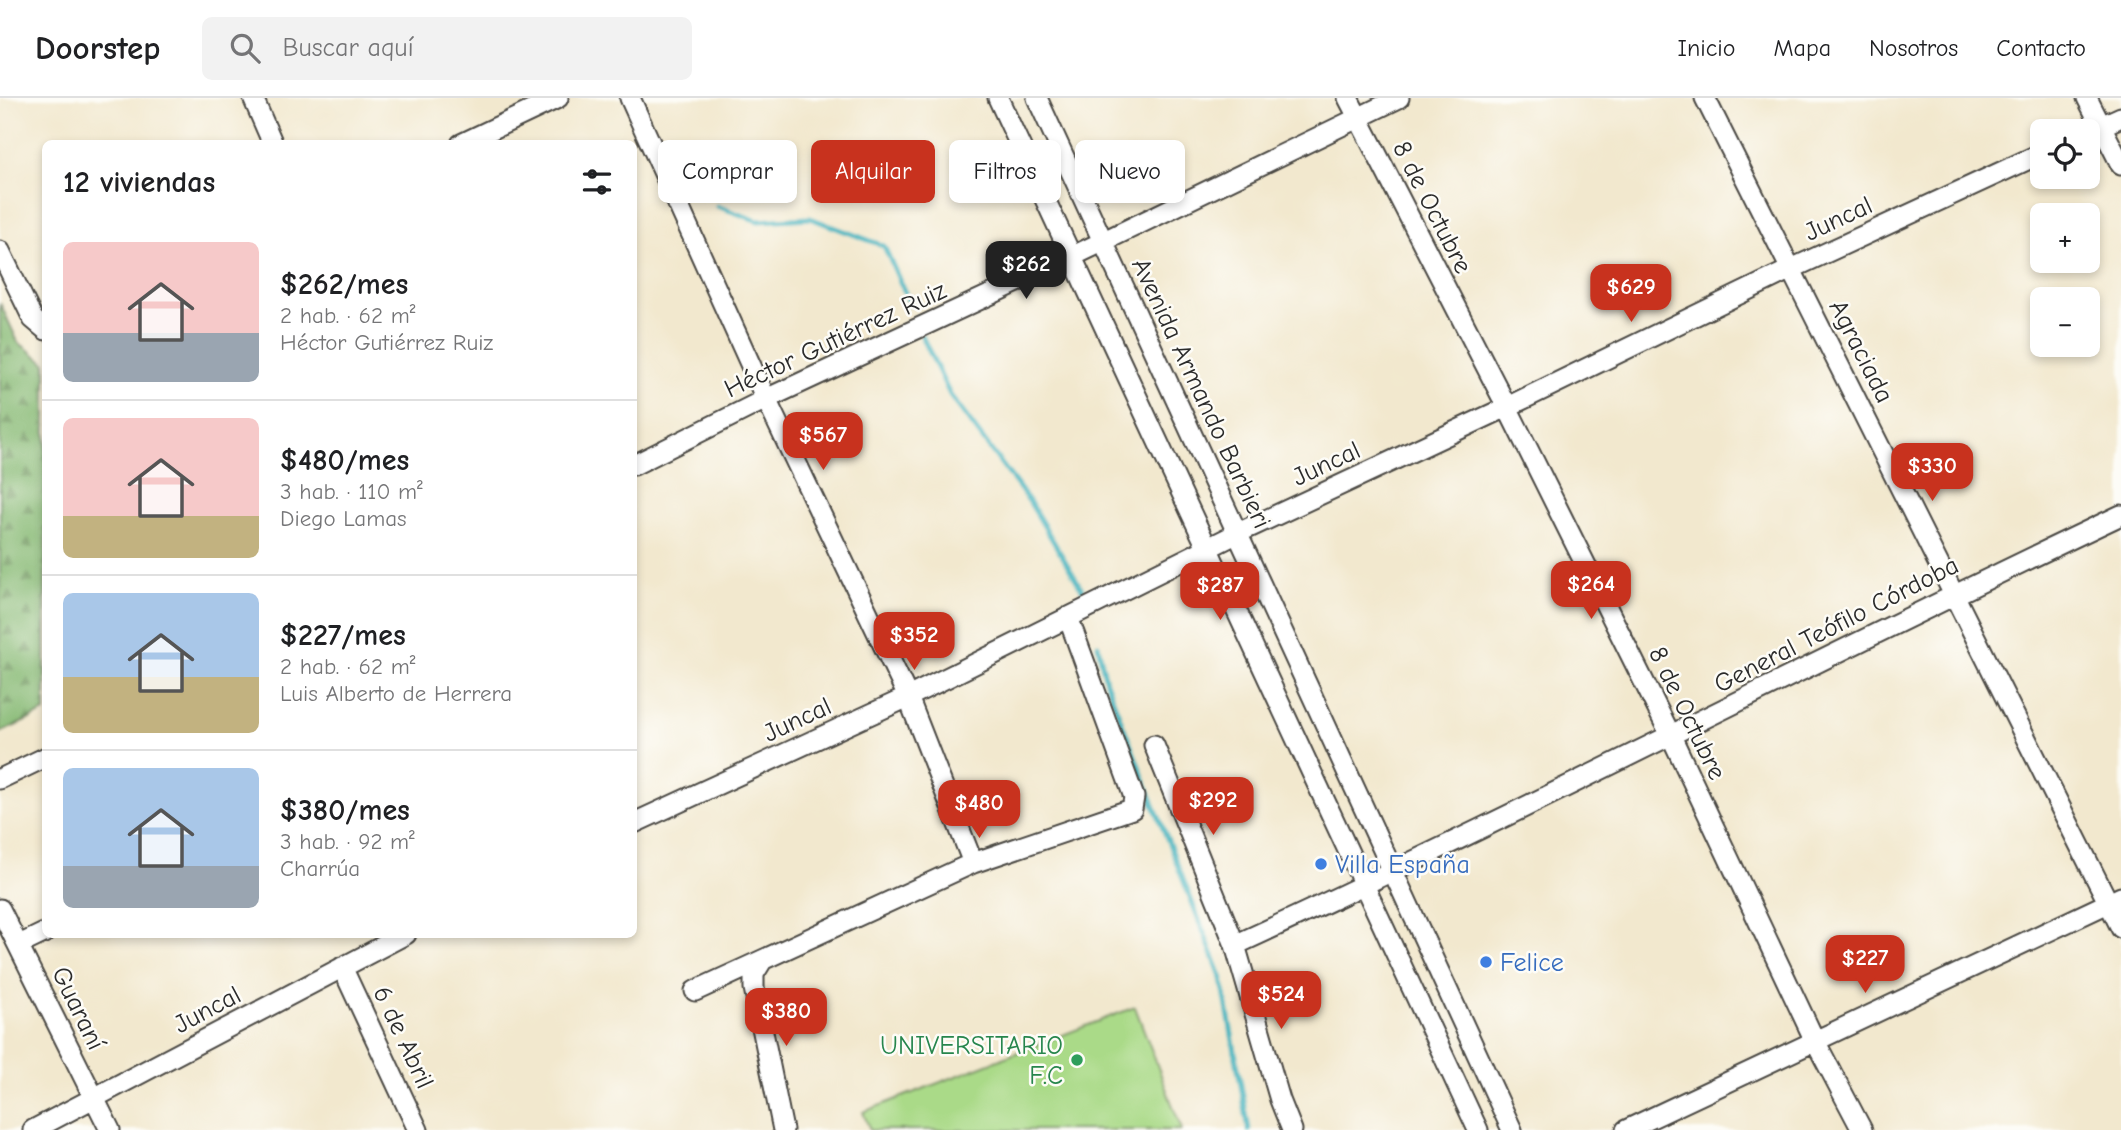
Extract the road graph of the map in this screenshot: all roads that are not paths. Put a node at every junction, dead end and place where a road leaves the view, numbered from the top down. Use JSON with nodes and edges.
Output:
{"nodes":[{"id":1,"x":253,"y":98,"type":"edge"},
{"id":2,"x":558,"y":98,"type":"edge"},
{"id":3,"x":630,"y":98,"type":"edge"},
{"id":4,"x":999,"y":98,"type":"edge"},
{"id":5,"x":1037,"y":98,"type":"edge"},
{"id":6,"x":1348,"y":98,"type":"edge"},
{"id":7,"x":1399,"y":98,"type":"edge"},
{"id":8,"x":1705,"y":98,"type":"edge"},
{"id":9,"x":2087,"y":98,"type":"edge"},
{"id":10,"x":2121,"y":117,"type":"edge"},
{"id":11,"x":1358,"y":118,"type":"junction"},
{"id":12,"x":2092,"y":119,"type":"edge"},
{"id":13,"x":2100,"y":127,"type":"edge"},
{"id":14,"x":2100,"y":136,"type":"edge"},
{"id":15,"x":271,"y":140,"type":"edge"},
{"id":16,"x":469,"y":140,"type":"edge"},
{"id":17,"x":2030,"y":159,"type":"edge"},
{"id":18,"x":2121,"y":165,"type":"edge"},
{"id":19,"x":1104,"y":241,"type":"junction"},
{"id":20,"x":0,"y":251,"type":"edge"},
{"id":21,"x":1071,"y":257,"type":"junction"},
{"id":22,"x":1791,"y":269,"type":"junction"},
{"id":23,"x":42,"y":327,"type":"edge"},
{"id":24,"x":766,"y":399,"type":"junction"},
{"id":25,"x":1507,"y":407,"type":"junction"},
{"id":26,"x":637,"y":464,"type":"edge"},
{"id":27,"x":2121,"y":514,"type":"edge"},
{"id":28,"x":1238,"y":533,"type":"junction"},
{"id":29,"x":1208,"y":549,"type":"junction"},
{"id":30,"x":1954,"y":593,"type":"junction"},
{"id":31,"x":1068,"y":617,"type":"junction"},
{"id":32,"x":908,"y":697,"type":"junction"},
{"id":33,"x":1671,"y":736,"type":"junction"},
{"id":34,"x":1154,"y":745,"type":"dead end"},
{"id":35,"x":42,"y":759,"type":"edge"},
{"id":36,"x":0,"y":779,"type":"edge"},
{"id":37,"x":637,"y":822,"type":"edge"},
{"id":38,"x":973,"y":863,"type":"junction"},
{"id":39,"x":1393,"y":871,"type":"junction"},
{"id":40,"x":1364,"y":886,"type":"junction"},
{"id":41,"x":2115,"y":900,"type":"edge"},
{"id":42,"x":0,"y":909,"type":"edge"},
{"id":43,"x":2121,"y":928,"type":"edge"},
{"id":44,"x":42,"y":934,"type":"edge"},
{"id":45,"x":398,"y":938,"type":"edge"},
{"id":46,"x":19,"y":945,"type":"junction"},
{"id":47,"x":1235,"y":945,"type":"junction"},
{"id":48,"x":762,"y":961,"type":"junction"},
{"id":49,"x":342,"y":967,"type":"junction"},
{"id":50,"x":695,"y":991,"type":"dead end"},
{"id":51,"x":1815,"y":1041,"type":"junction"},
{"id":52,"x":95,"y":1099,"type":"junction"},
{"id":53,"x":33,"y":1130,"type":"edge"},
{"id":54,"x":110,"y":1130,"type":"edge"},
{"id":55,"x":418,"y":1130,"type":"edge"},
{"id":56,"x":783,"y":1130,"type":"edge"},
{"id":57,"x":1292,"y":1130,"type":"edge"},
{"id":58,"x":1478,"y":1130,"type":"edge"},
{"id":59,"x":1512,"y":1130,"type":"edge"},
{"id":60,"x":1626,"y":1130,"type":"edge"},
{"id":61,"x":1861,"y":1130,"type":"edge"}],
"edges":[{"from":1,"to":15,"type":"street"},
{"from":2,"to":16,"type":"street"},
{"from":3,"to":24,"type":"street"},
{"from":4,"to":21,"type":"street"},
{"from":5,"to":19,"type":"street","name":"Avenida Armando Barbieri"},
{"from":6,"to":11,"type":"street","name":"8 de Octubre"},
{"from":7,"to":11,"type":"street","name":"Héctor Gutiérrez Ruiz"},
{"from":8,"to":22,"type":"street","name":"Agraciada"},
{"from":9,"to":12,"type":"street"},
{"from":10,"to":13,"type":"street"},
{"from":11,"to":19,"type":"street","name":"Héctor Gutiérrez Ruiz"},
{"from":11,"to":25,"type":"street","name":"8 de Octubre"},
{"from":14,"to":18,"type":"street"},
{"from":17,"to":22,"type":"street","name":"Juncal"},
{"from":19,"to":21,"type":"street","name":"Héctor Gutiérrez Ruiz"},
{"from":19,"to":28,"type":"street","name":"Avenida Armando Barbieri"},
{"from":20,"to":23,"type":"street"},
{"from":21,"to":24,"type":"street","name":"Héctor Gutiérrez Ruiz"},
{"from":21,"to":29,"type":"street"},
{"from":22,"to":25,"type":"street","name":"Juncal"},
{"from":22,"to":30,"type":"street","name":"Agraciada"},
{"from":24,"to":26,"type":"street","name":"Héctor Gutiérrez Ruiz"},
{"from":24,"to":32,"type":"street"},
{"from":25,"to":28,"type":"street","name":"Juncal"},
{"from":25,"to":33,"type":"street","name":"8 de Octubre"},
{"from":27,"to":30,"type":"street","name":"General Teófilo Córdoba"},
{"from":28,"to":29,"type":"street","name":"Juncal"},
{"from":28,"to":39,"type":"street","name":"Avenida Armando Barbieri"},
{"from":29,"to":31,"type":"street","name":"Juncal"},
{"from":29,"to":40,"type":"street"},
{"from":30,"to":33,"type":"street","name":"General Teófilo Córdoba"},
{"from":30,"to":41,"type":"street","name":"Agraciada"},
{"from":31,"to":32,"type":"street","name":"Juncal"},
{"from":31,"to":38,"type":"street"},
{"from":32,"to":37,"type":"street","name":"Juncal"},
{"from":32,"to":38,"type":"street"},
{"from":33,"to":39,"type":"street","name":"General Teófilo Córdoba"},
{"from":33,"to":51,"type":"street","name":"8 de Octubre"},
{"from":34,"to":47,"type":"street"},
{"from":35,"to":36,"type":"street"},
{"from":38,"to":48,"type":"street"},
{"from":39,"to":40,"type":"street","name":"General Teófilo Córdoba"},
{"from":39,"to":59,"type":"street","name":"Avenida Armando Barbieri"},
{"from":40,"to":47,"type":"street","name":"General Teófilo Córdoba"},
{"from":40,"to":58,"type":"street"},
{"from":41,"to":43,"type":"street","name":"Agraciada"},
{"from":41,"to":51,"type":"street"},
{"from":42,"to":46,"type":"street","name":"Guaraní"},
{"from":44,"to":46,"type":"street"},
{"from":45,"to":49,"type":"street","name":"Juncal"},
{"from":46,"to":52,"type":"street","name":"Guaraní"},
{"from":47,"to":57,"type":"street"},
{"from":48,"to":50,"type":"street"},
{"from":48,"to":56,"type":"street"},
{"from":49,"to":52,"type":"street","name":"Juncal"},
{"from":49,"to":55,"type":"street","name":"6 de Abril"},
{"from":51,"to":60,"type":"street"},
{"from":51,"to":61,"type":"street","name":"8 de Octubre"},
{"from":52,"to":53,"type":"street","name":"Juncal"},
{"from":52,"to":54,"type":"street","name":"Guaraní"}]}
